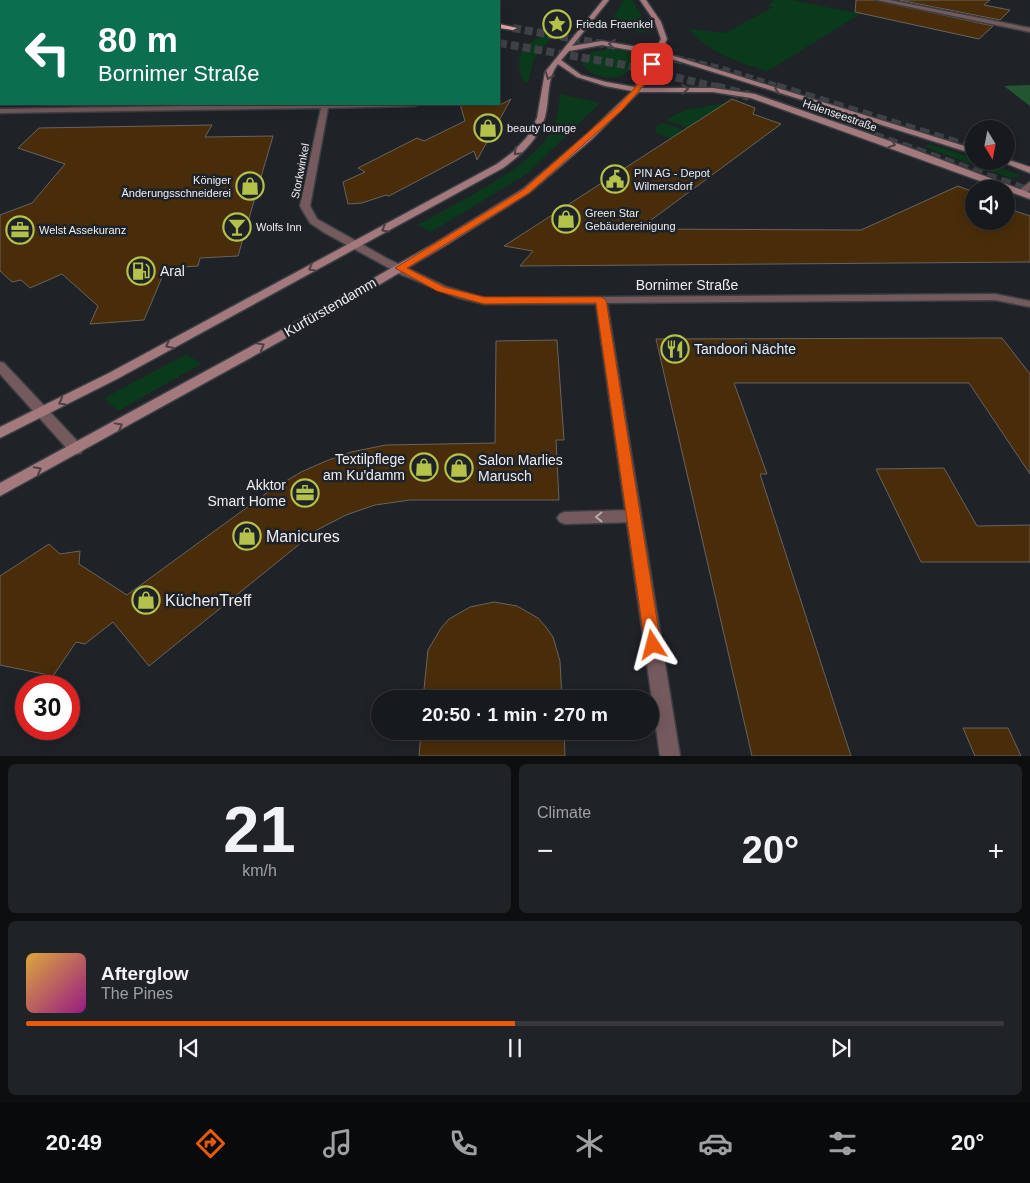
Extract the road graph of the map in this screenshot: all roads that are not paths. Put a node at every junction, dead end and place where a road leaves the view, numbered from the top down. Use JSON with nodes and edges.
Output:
{"nodes":[{"id":1,"x":606,"y":0,"type":"edge"},
{"id":2,"x":643,"y":0,"type":"edge"},
{"id":3,"x":880,"y":0,"type":"edge"},
{"id":4,"x":500,"y":26,"type":"edge"},
{"id":5,"x":513,"y":28,"type":"tunnel mouth"},
{"id":6,"x":1030,"y":30,"type":"edge"},
{"id":7,"x":566,"y":49,"type":"junction"},
{"id":8,"x":658,"y":52,"type":"junction"},
{"id":9,"x":558,"y":61,"type":"junction"},
{"id":10,"x":636,"y":90,"type":"junction"},
{"id":11,"x":325,"y":105,"type":"joint"},
{"id":12,"x":0,"y":110,"type":"edge"},
{"id":13,"x":965,"y":149,"type":"edge"},
{"id":14,"x":1015,"y":165,"type":"edge"},
{"id":15,"x":1030,"y":170,"type":"edge"},
{"id":16,"x":1030,"y":186,"type":"edge"},
{"id":17,"x":1026,"y":194,"type":"edge"},
{"id":18,"x":355,"y":245,"type":"junction"},
{"id":19,"x":400,"y":268,"type":"junction"},
{"id":20,"x":601,"y":300,"type":"junction"},
{"id":21,"x":1030,"y":304,"type":"edge"},
{"id":22,"x":0,"y":366,"type":"edge"},
{"id":23,"x":42,"y":412,"type":"junction"},
{"id":24,"x":0,"y":433,"type":"edge"},
{"id":25,"x":76,"y":449,"type":"junction"},
{"id":26,"x":0,"y":490,"type":"edge"},
{"id":27,"x":634,"y":516,"type":"junction"},
{"id":28,"x":565,"y":518,"type":"dead end"},
{"id":29,"x":670,"y":756,"type":"edge"}],
"edges":[{"from":1,"to":7,"type":"main road"},
{"from":2,"to":8,"type":"main road"},
{"from":3,"to":6,"type":"street"},
{"from":4,"to":5,"type":"highway"},
{"from":8,"to":7,"type":"main road","name":"Halenseestraße","one_way":true},
{"from":7,"to":9,"type":"main road"},
{"from":8,"to":10,"type":"main road","name":"Kurfürstendamm"},
{"from":13,"to":8,"type":"main road","name":"Halenseestraße","one_way":true},
{"from":9,"to":10,"type":"main road","name":"Halenseestraße"},
{"from":9,"to":18,"type":"main road","one_way":true},
{"from":10,"to":17,"type":"main road","name":"Halenseestraße","one_way":true},
{"from":10,"to":19,"type":"main road","name":"Kurfürstendamm"},
{"from":11,"to":12,"type":"street"},
{"from":11,"to":18,"type":"street","name":"Storkwinkel"},
{"from":14,"to":15,"type":"main road"},
{"from":16,"to":17,"type":"street"},
{"from":18,"to":19,"type":"street","name":"Bornimer Straße"},
{"from":18,"to":23,"type":"main road","one_way":true},
{"from":19,"to":20,"type":"street","name":"Bornimer Straße"},
{"from":25,"to":19,"type":"main road","name":"Kurfürstendamm","one_way":true},
{"from":20,"to":21,"type":"street","name":"Bornimer Straße"},
{"from":20,"to":27,"type":"street"},
{"from":22,"to":23,"type":"street"},
{"from":23,"to":24,"type":"main road"},
{"from":23,"to":25,"type":"street"},
{"from":26,"to":25,"type":"main road","name":"Kurfürstendamm","one_way":true},
{"from":27,"to":28,"type":"street","one_way":true},
{"from":27,"to":29,"type":"street"}]}
